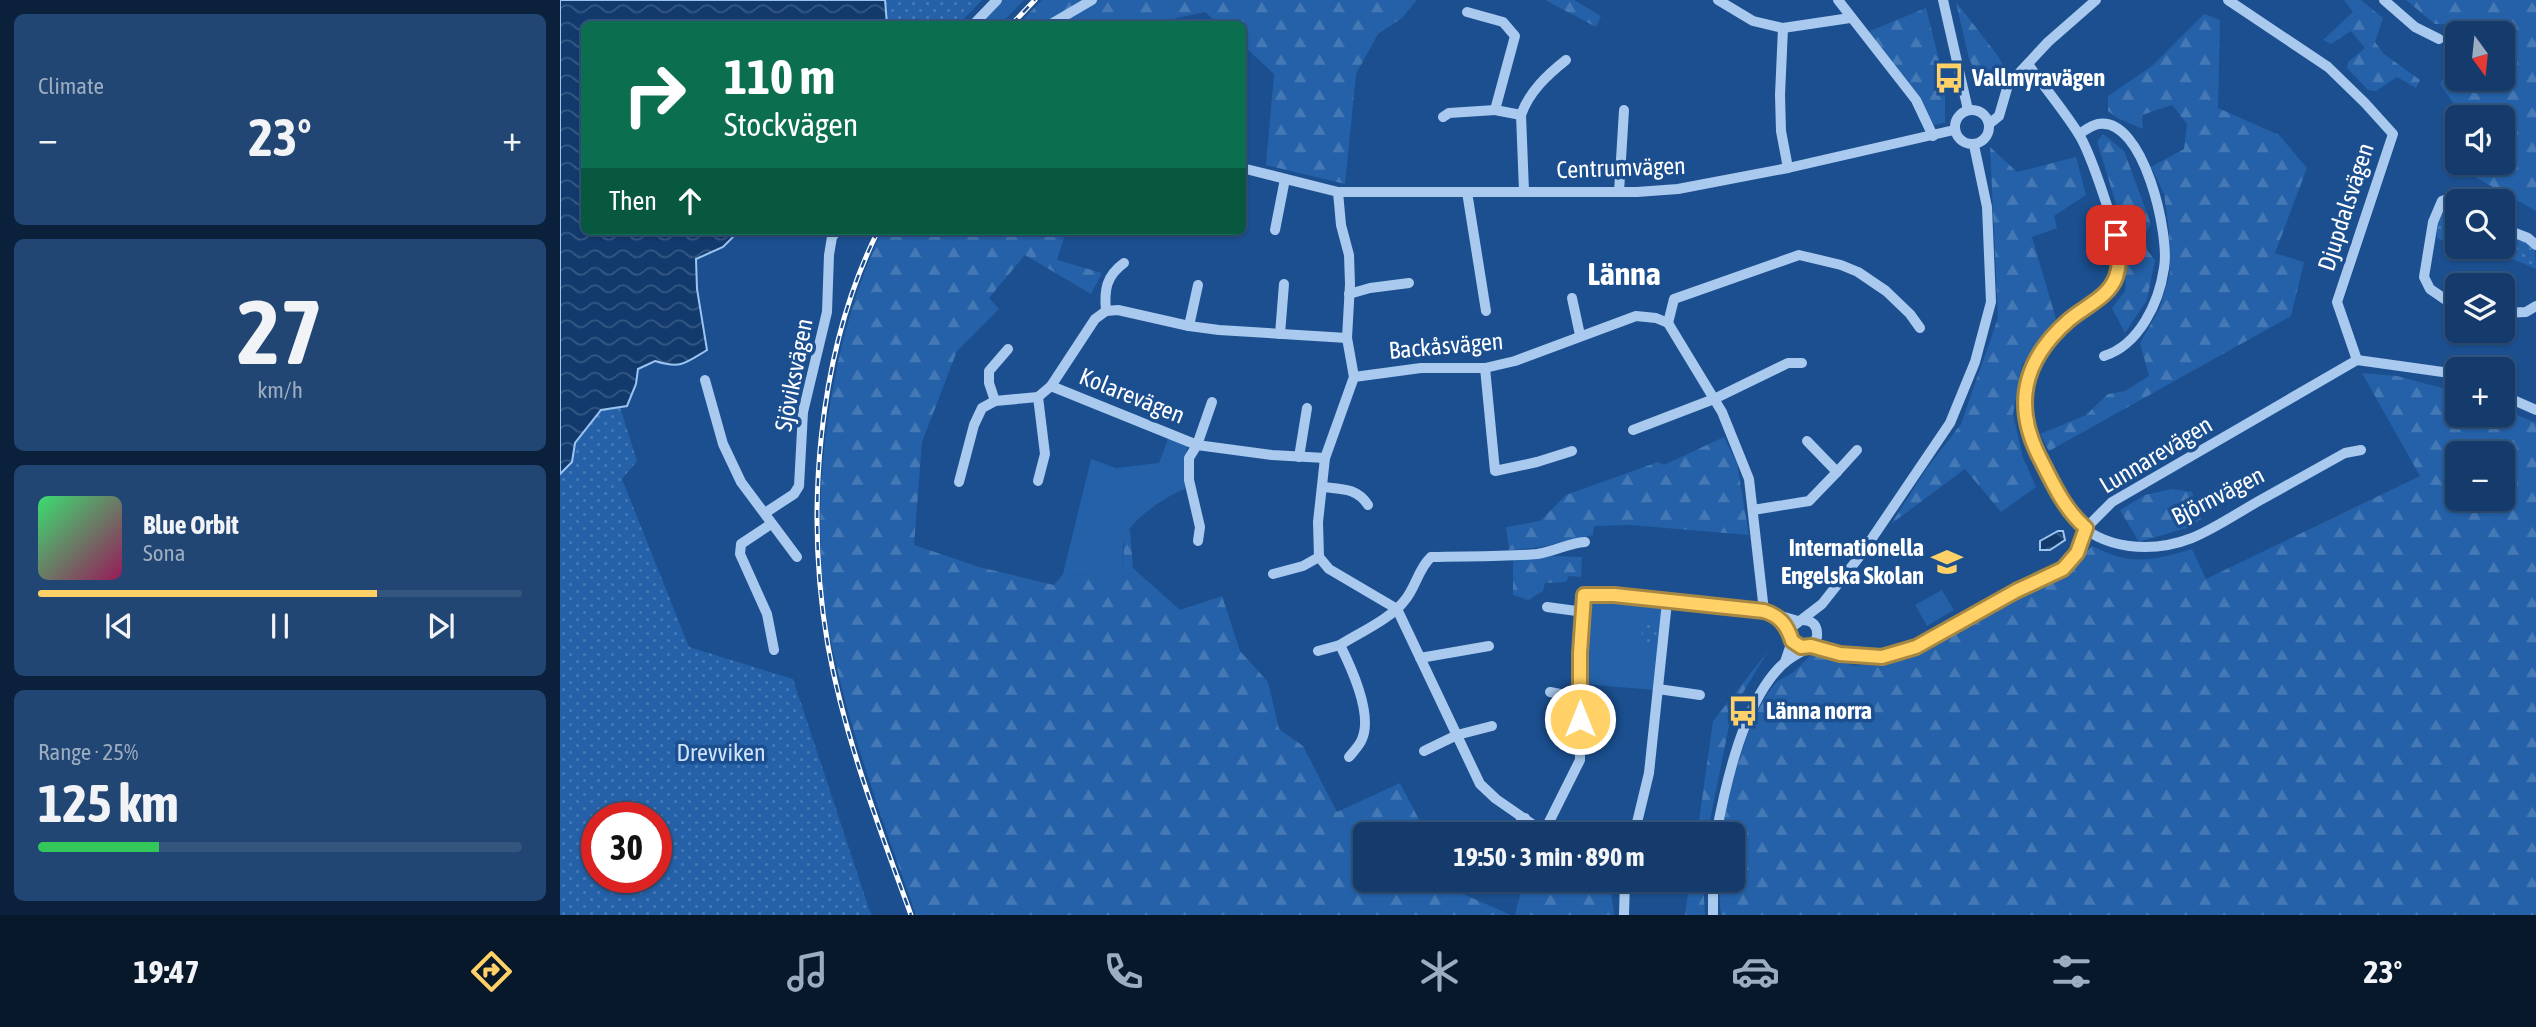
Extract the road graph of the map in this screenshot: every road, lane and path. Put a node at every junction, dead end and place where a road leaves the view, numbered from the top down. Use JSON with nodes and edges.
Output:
{"nodes":[{"id":1,"x":997,"y":0,"type":"edge"},
{"id":2,"x":1092,"y":0,"type":"edge"},
{"id":3,"x":1718,"y":0,"type":"edge"},
{"id":4,"x":1838,"y":0,"type":"edge"},
{"id":5,"x":1943,"y":0,"type":"edge"},
{"id":6,"x":2096,"y":0,"type":"edge"},
{"id":7,"x":2384,"y":0,"type":"edge"},
{"id":8,"x":2232,"y":1,"type":"edge"},
{"id":9,"x":1468,"y":12,"type":"dead end"},
{"id":10,"x":1850,"y":18,"type":"junction"},
{"id":11,"x":977,"y":21,"type":"edge"},
{"id":12,"x":1056,"y":21,"type":"edge"},
{"id":13,"x":1783,"y":28,"type":"junction"},
{"id":14,"x":2439,"y":39,"type":"dead end"},
{"id":15,"x":1566,"y":60,"type":"dead end"},
{"id":16,"x":2028,"y":64,"type":"junction"},
{"id":17,"x":1495,"y":110,"type":"junction"},
{"id":18,"x":1624,"y":110,"type":"dead end"},
{"id":19,"x":1968,"y":110,"type":"junction"},
{"id":20,"x":1521,"y":115,"type":"junction"},
{"id":21,"x":1443,"y":117,"type":"dead end"},
{"id":22,"x":1989,"y":124,"type":"junction"},
{"id":23,"x":1954,"y":130,"type":"junction"},
{"id":24,"x":2079,"y":134,"type":"junction"},
{"id":25,"x":1933,"y":136,"type":"junction"},
{"id":26,"x":1974,"y":145,"type":"junction"},
{"id":27,"x":1246,"y":168,"type":"edge"},
{"id":28,"x":1788,"y":168,"type":"junction"},
{"id":29,"x":1286,"y":179,"type":"junction"},
{"id":30,"x":1524,"y":191,"type":"junction"},
{"id":31,"x":1338,"y":192,"type":"junction"},
{"id":32,"x":1467,"y":192,"type":"junction"},
{"id":33,"x":1619,"y":192,"type":"junction"},
{"id":34,"x":2445,"y":200,"type":"edge"},
{"id":35,"x":1275,"y":230,"type":"dead end"},
{"id":36,"x":2515,"y":233,"type":"edge"},
{"id":37,"x":834,"y":235,"type":"edge"},
{"id":38,"x":2536,"y":245,"type":"edge"},
{"id":39,"x":1124,"y":262,"type":"dead end"},
{"id":40,"x":1409,"y":283,"type":"dead end"},
{"id":41,"x":1284,"y":284,"type":"dead end"},
{"id":42,"x":1198,"y":285,"type":"dead end"},
{"id":43,"x":1349,"y":294,"type":"junction"},
{"id":44,"x":1572,"y":298,"type":"dead end"},
{"id":45,"x":2445,"y":299,"type":"edge"},
{"id":46,"x":2536,"y":306,"type":"edge"},
{"id":47,"x":1486,"y":311,"type":"dead end"},
{"id":48,"x":1106,"y":312,"type":"junction"},
{"id":49,"x":2515,"y":312,"type":"edge"},
{"id":50,"x":1668,"y":323,"type":"junction"},
{"id":51,"x":1189,"y":326,"type":"junction"},
{"id":52,"x":1920,"y":328,"type":"dead end"},
{"id":53,"x":1280,"y":334,"type":"junction"},
{"id":54,"x":1580,"y":335,"type":"junction"},
{"id":55,"x":1347,"y":338,"type":"junction"},
{"id":56,"x":1008,"y":349,"type":"dead end"},
{"id":57,"x":2104,"y":356,"type":"dead end"},
{"id":58,"x":2357,"y":359,"type":"junction"},
{"id":59,"x":1802,"y":363,"type":"dead end"},
{"id":60,"x":1485,"y":368,"type":"junction"},
{"id":61,"x":2445,"y":372,"type":"edge"},
{"id":62,"x":1354,"y":377,"type":"junction"},
{"id":63,"x":705,"y":380,"type":"dead end"},
{"id":64,"x":1051,"y":386,"type":"junction"},
{"id":65,"x":1038,"y":397,"type":"junction"},
{"id":66,"x":1714,"y":399,"type":"junction"},
{"id":67,"x":2515,"y":400,"type":"edge"},
{"id":68,"x":995,"y":401,"type":"junction"},
{"id":69,"x":1212,"y":402,"type":"dead end"},
{"id":70,"x":1307,"y":408,"type":"dead end"},
{"id":71,"x":2536,"y":410,"type":"edge"},
{"id":72,"x":1633,"y":430,"type":"dead end"},
{"id":73,"x":1807,"y":441,"type":"dead end"},
{"id":74,"x":1197,"y":445,"type":"junction"},
{"id":75,"x":1857,"y":450,"type":"dead end"},
{"id":76,"x":2361,"y":450,"type":"dead end"},
{"id":77,"x":1572,"y":451,"type":"dead end"},
{"id":78,"x":1299,"y":457,"type":"junction"},
{"id":79,"x":1325,"y":458,"type":"junction"},
{"id":80,"x":1837,"y":471,"type":"junction"},
{"id":81,"x":1038,"y":481,"type":"dead end"},
{"id":82,"x":959,"y":482,"type":"dead end"},
{"id":83,"x":1324,"y":487,"type":"junction"},
{"id":84,"x":1368,"y":505,"type":"dead end"},
{"id":85,"x":1753,"y":509,"type":"junction"},
{"id":86,"x":765,"y":513,"type":"junction"},
{"id":87,"x":771,"y":524,"type":"junction"},
{"id":88,"x":2086,"y":528,"type":"junction"},
{"id":89,"x":1198,"y":541,"type":"dead end"},
{"id":90,"x":1585,"y":542,"type":"dead end"},
{"id":91,"x":797,"y":557,"type":"dead end"},
{"id":92,"x":1319,"y":558,"type":"junction"},
{"id":93,"x":1273,"y":574,"type":"dead end"},
{"id":94,"x":1834,"y":589,"type":"junction"},
{"id":95,"x":1667,"y":602,"type":"junction"},
{"id":96,"x":1547,"y":607,"type":"dead end"},
{"id":97,"x":1397,"y":609,"type":"junction"},
{"id":98,"x":1764,"y":611,"type":"junction"},
{"id":99,"x":1584,"y":612,"type":"junction"},
{"id":100,"x":1777,"y":615,"type":"junction"},
{"id":101,"x":1800,"y":620,"type":"junction"},
{"id":102,"x":1817,"y":630,"type":"junction"},
{"id":103,"x":1791,"y":636,"type":"junction"},
{"id":104,"x":1340,"y":645,"type":"junction"},
{"id":105,"x":1489,"y":646,"type":"dead end"},
{"id":106,"x":1808,"y":647,"type":"junction"},
{"id":107,"x":774,"y":650,"type":"dead end"},
{"id":108,"x":1318,"y":652,"type":"dead end"},
{"id":109,"x":1840,"y":654,"type":"junction"},
{"id":110,"x":1420,"y":658,"type":"junction"},
{"id":111,"x":1785,"y":662,"type":"junction"},
{"id":112,"x":1658,"y":690,"type":"junction"},
{"id":113,"x":1550,"y":692,"type":"dead end"},
{"id":114,"x":1700,"y":695,"type":"dead end"},
{"id":115,"x":1581,"y":698,"type":"junction"},
{"id":116,"x":1492,"y":726,"type":"dead end"},
{"id":117,"x":1457,"y":736,"type":"junction"},
{"id":118,"x":1424,"y":751,"type":"dead end"},
{"id":119,"x":1349,"y":757,"type":"dead end"},
{"id":120,"x":1525,"y":818,"type":"junction"},
{"id":121,"x":1521,"y":822,"type":"edge"},
{"id":122,"x":1530,"y":822,"type":"edge"},
{"id":123,"x":1552,"y":822,"type":"edge"},
{"id":124,"x":1637,"y":822,"type":"edge"},
{"id":125,"x":1719,"y":822,"type":"edge"},
{"id":126,"x":1621,"y":892,"type":"edge"},
{"id":127,"x":1713,"y":892,"type":"edge"},
{"id":128,"x":1624,"y":915,"type":"edge"},
{"id":129,"x":1713,"y":915,"type":"edge"}],
"edges":[{"from":1,"to":11,"type":"street"},
{"from":2,"to":12,"type":"street"},
{"from":3,"to":13,"type":"street"},
{"from":4,"to":10,"type":"street"},
{"from":5,"to":19,"type":"street"},
{"from":6,"to":16,"type":"street"},
{"from":7,"to":14,"type":"street"},
{"from":8,"to":58,"type":"street","name":"Djupdalsvägen"},
{"from":9,"to":17,"type":"street"},
{"from":10,"to":13,"type":"street"},
{"from":10,"to":25,"type":"street"},
{"from":13,"to":28,"type":"street"},
{"from":15,"to":20,"type":"street"},
{"from":16,"to":22,"type":"street"},
{"from":16,"to":24,"type":"street","name":"Björnvägen"},
{"from":17,"to":20,"type":"street"},
{"from":17,"to":21,"type":"street"},
{"from":18,"to":33,"type":"street"},
{"from":19,"to":22,"type":"street"},
{"from":19,"to":23,"type":"street"},
{"from":20,"to":30,"type":"street"},
{"from":22,"to":26,"type":"street"},
{"from":23,"to":25,"type":"street","name":"Centrumvägen"},
{"from":23,"to":26,"type":"street"},
{"from":24,"to":57,"type":"street"},
{"from":24,"to":88,"type":"street","name":"Björnvägen"},
{"from":25,"to":28,"type":"street","name":"Centrumvägen"},
{"from":26,"to":94,"type":"street"},
{"from":27,"to":29,"type":"street","name":"Centrumvägen"},
{"from":28,"to":33,"type":"street","name":"Centrumvägen"},
{"from":29,"to":31,"type":"street","name":"Centrumvägen"},
{"from":29,"to":35,"type":"street"},
{"from":30,"to":32,"type":"street","name":"Centrumvägen"},
{"from":30,"to":33,"type":"street","name":"Centrumvägen"},
{"from":31,"to":32,"type":"street","name":"Centrumvägen"},
{"from":31,"to":43,"type":"street"},
{"from":32,"to":47,"type":"street"},
{"from":34,"to":45,"type":"street"},
{"from":36,"to":38,"type":"street"},
{"from":37,"to":86,"type":"street","name":"Sjöviksvägen"},
{"from":39,"to":48,"type":"street"},
{"from":40,"to":43,"type":"street"},
{"from":41,"to":53,"type":"street"},
{"from":42,"to":51,"type":"street"},
{"from":43,"to":55,"type":"street"},
{"from":44,"to":54,"type":"street"},
{"from":46,"to":49,"type":"street"},
{"from":48,"to":51,"type":"street"},
{"from":48,"to":64,"type":"street"},
{"from":50,"to":52,"type":"street"},
{"from":50,"to":54,"type":"street","name":"Backåsvägen"},
{"from":50,"to":66,"type":"street"},
{"from":51,"to":53,"type":"street"},
{"from":53,"to":55,"type":"street"},
{"from":54,"to":60,"type":"street","name":"Backåsvägen"},
{"from":55,"to":62,"type":"street"},
{"from":56,"to":68,"type":"street"},
{"from":58,"to":61,"type":"street"},
{"from":58,"to":88,"type":"street","name":"Lunnarevägen"},
{"from":59,"to":66,"type":"street"},
{"from":60,"to":62,"type":"street","name":"Backåsvägen"},
{"from":60,"to":77,"type":"street"},
{"from":62,"to":79,"type":"street"},
{"from":63,"to":86,"type":"street"},
{"from":64,"to":65,"type":"street"},
{"from":64,"to":74,"type":"street","name":"Kolarevägen"},
{"from":65,"to":68,"type":"street"},
{"from":65,"to":81,"type":"street"},
{"from":66,"to":72,"type":"street"},
{"from":66,"to":85,"type":"street"},
{"from":67,"to":71,"type":"street"},
{"from":68,"to":82,"type":"street"},
{"from":69,"to":74,"type":"street","name":"Kolarevägen"},
{"from":70,"to":78,"type":"street"},
{"from":73,"to":80,"type":"street"},
{"from":74,"to":78,"type":"street","name":"Kolarevägen"},
{"from":74,"to":89,"type":"street"},
{"from":75,"to":80,"type":"street"},
{"from":76,"to":88,"type":"street","name":"Björnvägen"},
{"from":78,"to":79,"type":"street","name":"Kolarevägen"},
{"from":79,"to":83,"type":"street"},
{"from":80,"to":85,"type":"street"},
{"from":83,"to":84,"type":"street"},
{"from":83,"to":92,"type":"street"},
{"from":85,"to":98,"type":"street"},
{"from":86,"to":87,"type":"street"},
{"from":87,"to":91,"type":"street"},
{"from":87,"to":107,"type":"street"},
{"from":88,"to":109,"type":"street","name":"Lunnarevägen"},
{"from":90,"to":97,"type":"street"},
{"from":92,"to":93,"type":"street"},
{"from":92,"to":97,"type":"street"},
{"from":94,"to":101,"type":"street"},
{"from":94,"to":102,"type":"street"},
{"from":95,"to":98,"type":"street"},
{"from":95,"to":99,"type":"street"},
{"from":95,"to":112,"type":"street"},
{"from":96,"to":99,"type":"street"},
{"from":97,"to":104,"type":"street"},
{"from":97,"to":110,"type":"street"},
{"from":98,"to":100,"type":"street"},
{"from":99,"to":115,"type":"street"},
{"from":100,"to":101,"type":"street"},
{"from":100,"to":103,"type":"street"},
{"from":101,"to":102,"type":"street"},
{"from":101,"to":103,"type":"street"},
{"from":102,"to":106,"type":"street"},
{"from":102,"to":109,"type":"street"},
{"from":103,"to":106,"type":"street"},
{"from":103,"to":111,"type":"street"},
{"from":104,"to":108,"type":"street"},
{"from":104,"to":119,"type":"street"},
{"from":105,"to":110,"type":"street"},
{"from":106,"to":109,"type":"street","name":"Lunnarevägen"},
{"from":106,"to":111,"type":"street"},
{"from":110,"to":117,"type":"street"},
{"from":111,"to":125,"type":"street"},
{"from":112,"to":114,"type":"street"},
{"from":112,"to":124,"type":"street"},
{"from":113,"to":115,"type":"street"},
{"from":115,"to":123,"type":"street"},
{"from":116,"to":117,"type":"street"},
{"from":117,"to":118,"type":"street"},
{"from":117,"to":120,"type":"street"},
{"from":120,"to":121,"type":"street"},
{"from":120,"to":122,"type":"street"},
{"from":126,"to":128,"type":"street"},
{"from":127,"to":129,"type":"street"}]}
